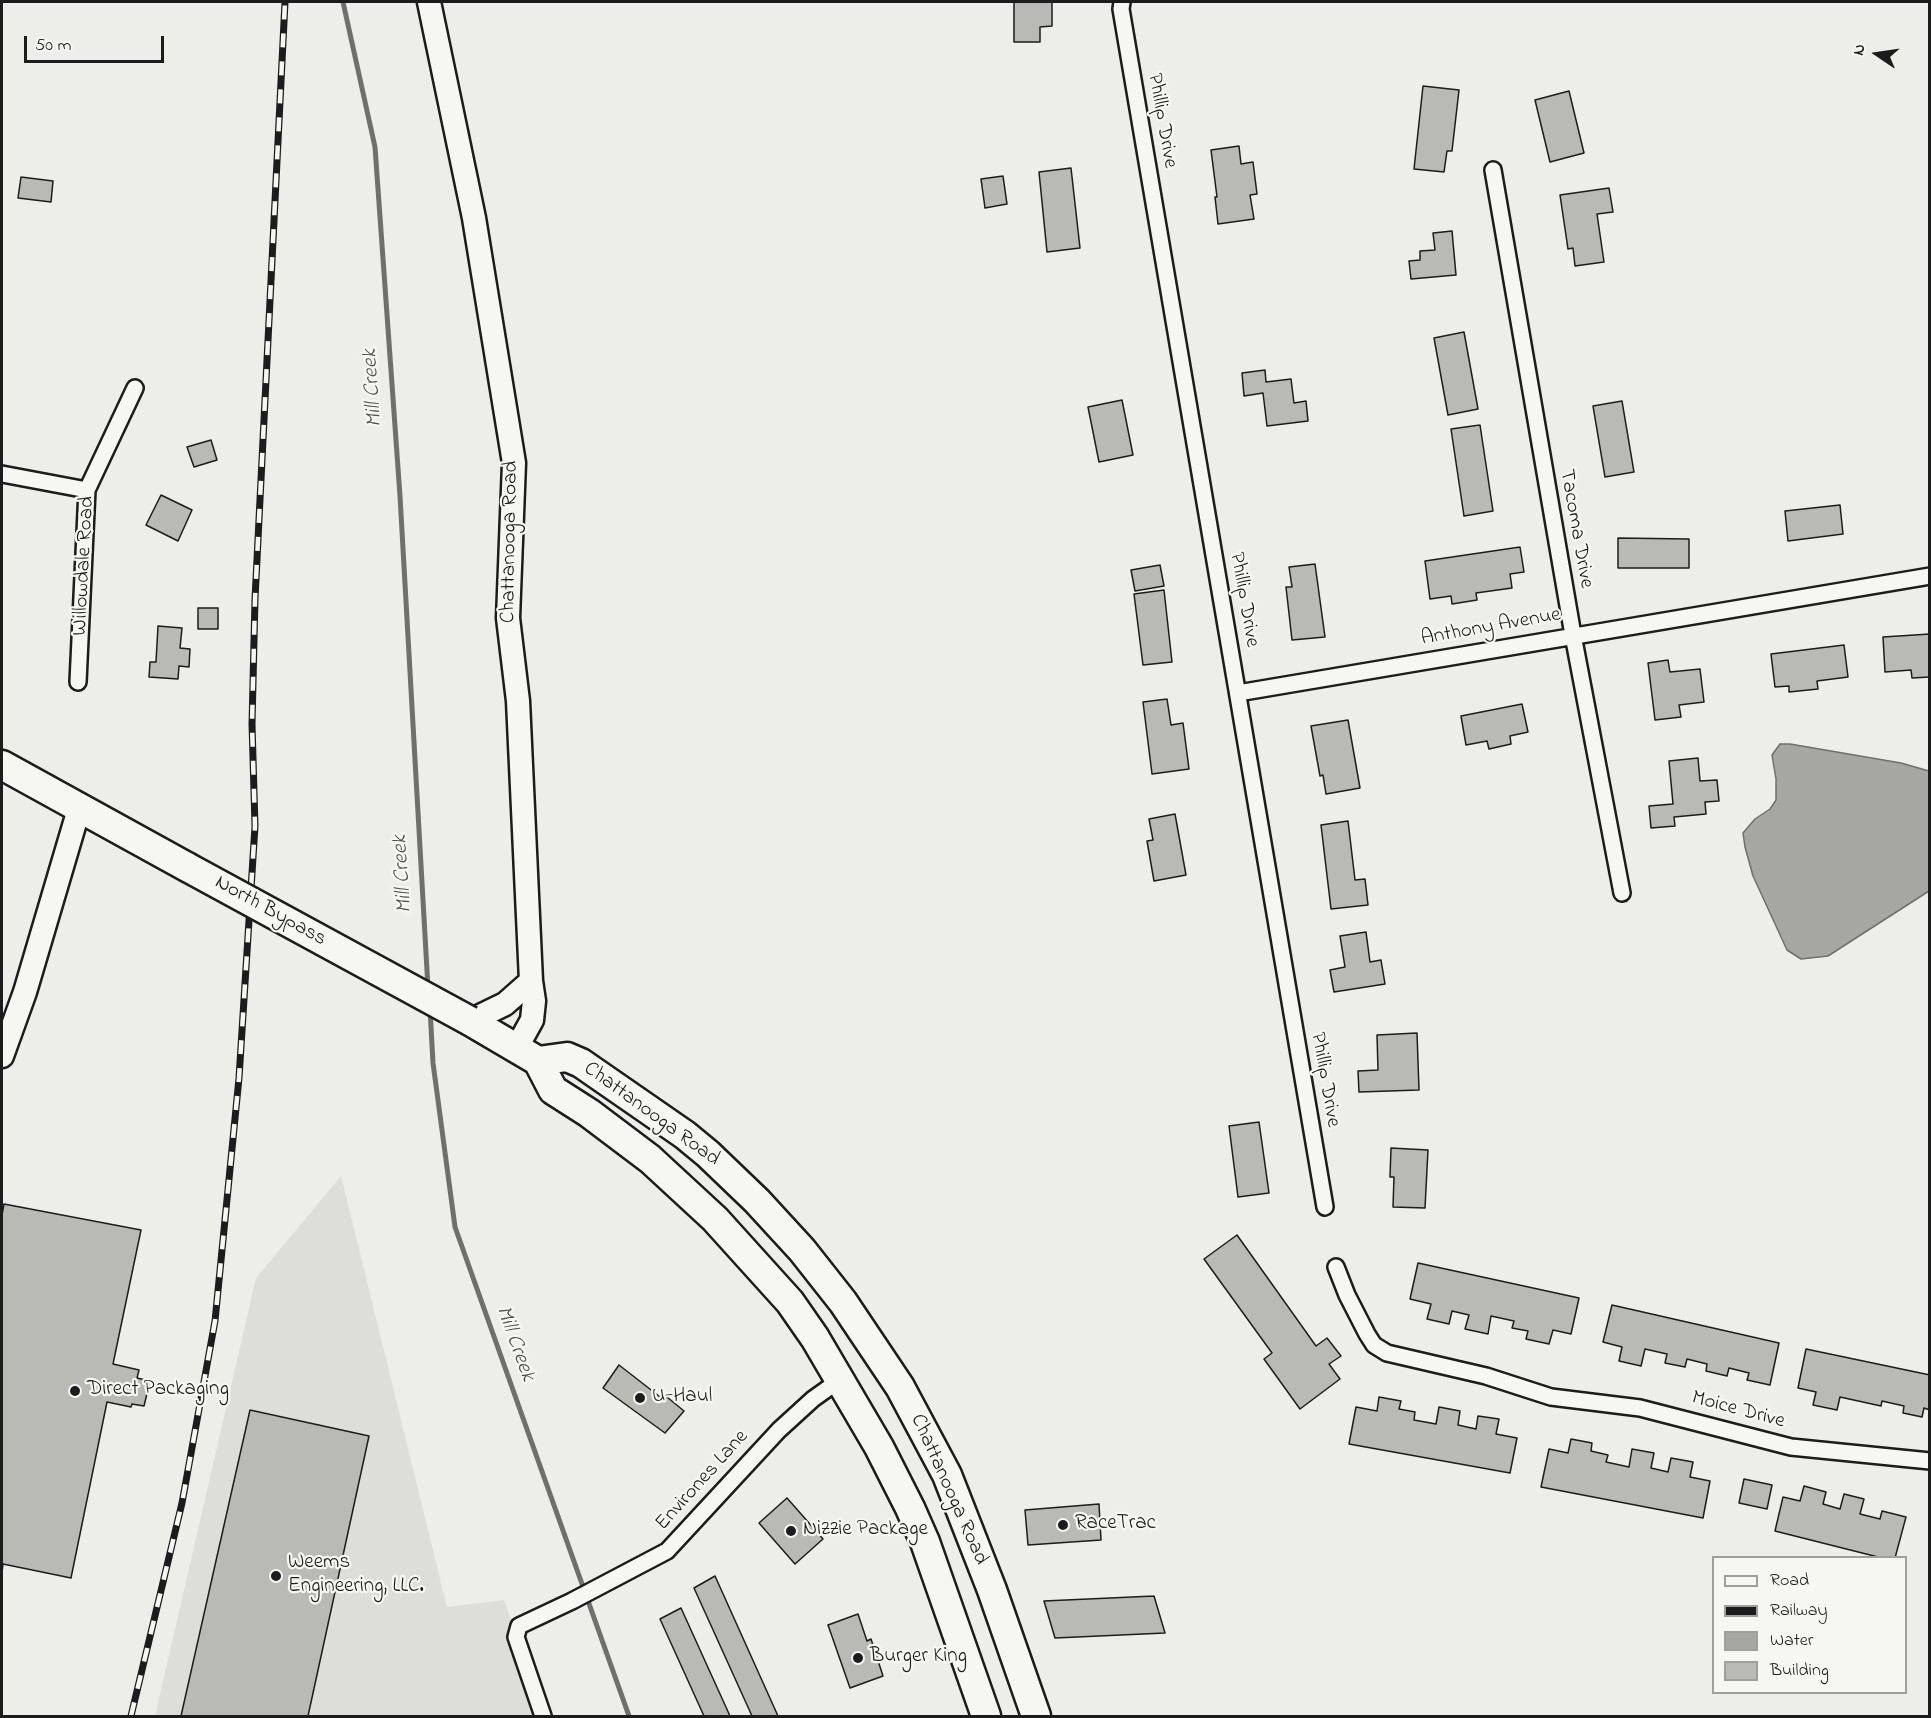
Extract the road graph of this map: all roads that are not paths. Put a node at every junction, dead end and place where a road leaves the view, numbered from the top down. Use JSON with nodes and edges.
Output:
{"nodes":[{"id":1,"x":429,"y":2,"type":"edge"},
{"id":2,"x":1122,"y":2,"type":"edge"},
{"id":3,"x":1493,"y":170,"type":"dead end"},
{"id":4,"x":135,"y":388,"type":"dead end"},
{"id":5,"x":2,"y":474,"type":"edge"},
{"id":6,"x":87,"y":490,"type":"junction"},
{"id":7,"x":1929,"y":576,"type":"edge"},
{"id":8,"x":1573,"y":635,"type":"junction"},
{"id":9,"x":78,"y":682,"type":"dead end"},
{"id":10,"x":1238,"y":693,"type":"junction"},
{"id":11,"x":2,"y":765,"type":"edge"},
{"id":12,"x":79,"y":809,"type":"junction"},
{"id":13,"x":1622,"y":893,"type":"dead end"},
{"id":14,"x":531,"y":981,"type":"junction"},
{"id":15,"x":470,"y":1021,"type":"junction"},
{"id":16,"x":527,"y":1055,"type":"junction"},
{"id":17,"x":2,"y":1056,"type":"edge"},
{"id":18,"x":1325,"y":1206,"type":"dead end"},
{"id":19,"x":1336,"y":1267,"type":"dead end"},
{"id":20,"x":842,"y":1379,"type":"junction"},
{"id":21,"x":1929,"y":1461,"type":"edge"},
{"id":22,"x":543,"y":1716,"type":"edge"},
{"id":23,"x":986,"y":1716,"type":"edge"},
{"id":24,"x":1036,"y":1716,"type":"edge"}],
"edges":[{"from":1,"to":14,"type":"street","name":"Chattanooga Road"},
{"from":2,"to":10,"type":"street","name":"Phillip Drive"},
{"from":3,"to":8,"type":"street","name":"Tacoma Drive"},
{"from":4,"to":6,"type":"street","name":"Willowdale Road"},
{"from":5,"to":6,"type":"street"},
{"from":6,"to":9,"type":"street","name":"Willowdale Road"},
{"from":7,"to":8,"type":"street","name":"Anthony Avenue"},
{"from":8,"to":10,"type":"street","name":"Anthony Avenue"},
{"from":8,"to":13,"type":"street","name":"Tacoma Drive"},
{"from":10,"to":18,"type":"street","name":"Phillip Drive"},
{"from":11,"to":12,"type":"highway","name":"North Bypass"},
{"from":12,"to":15,"type":"highway","name":"North Bypass","bridge":true},
{"from":12,"to":17,"type":"street"},
{"from":14,"to":15,"type":"street"},
{"from":14,"to":16,"type":"street","name":"Chattanooga Road"},
{"from":15,"to":16,"type":"highway","name":"North Bypass"},
{"from":16,"to":20,"type":"highway","name":"Chattanooga Road"},
{"from":16,"to":24,"type":"highway","name":"Chattanooga Road"},
{"from":19,"to":21,"type":"street","name":"Moice Drive"},
{"from":20,"to":22,"type":"street","name":"Environes Lane"},
{"from":20,"to":23,"type":"highway","name":"Chattanooga Road"}]}
